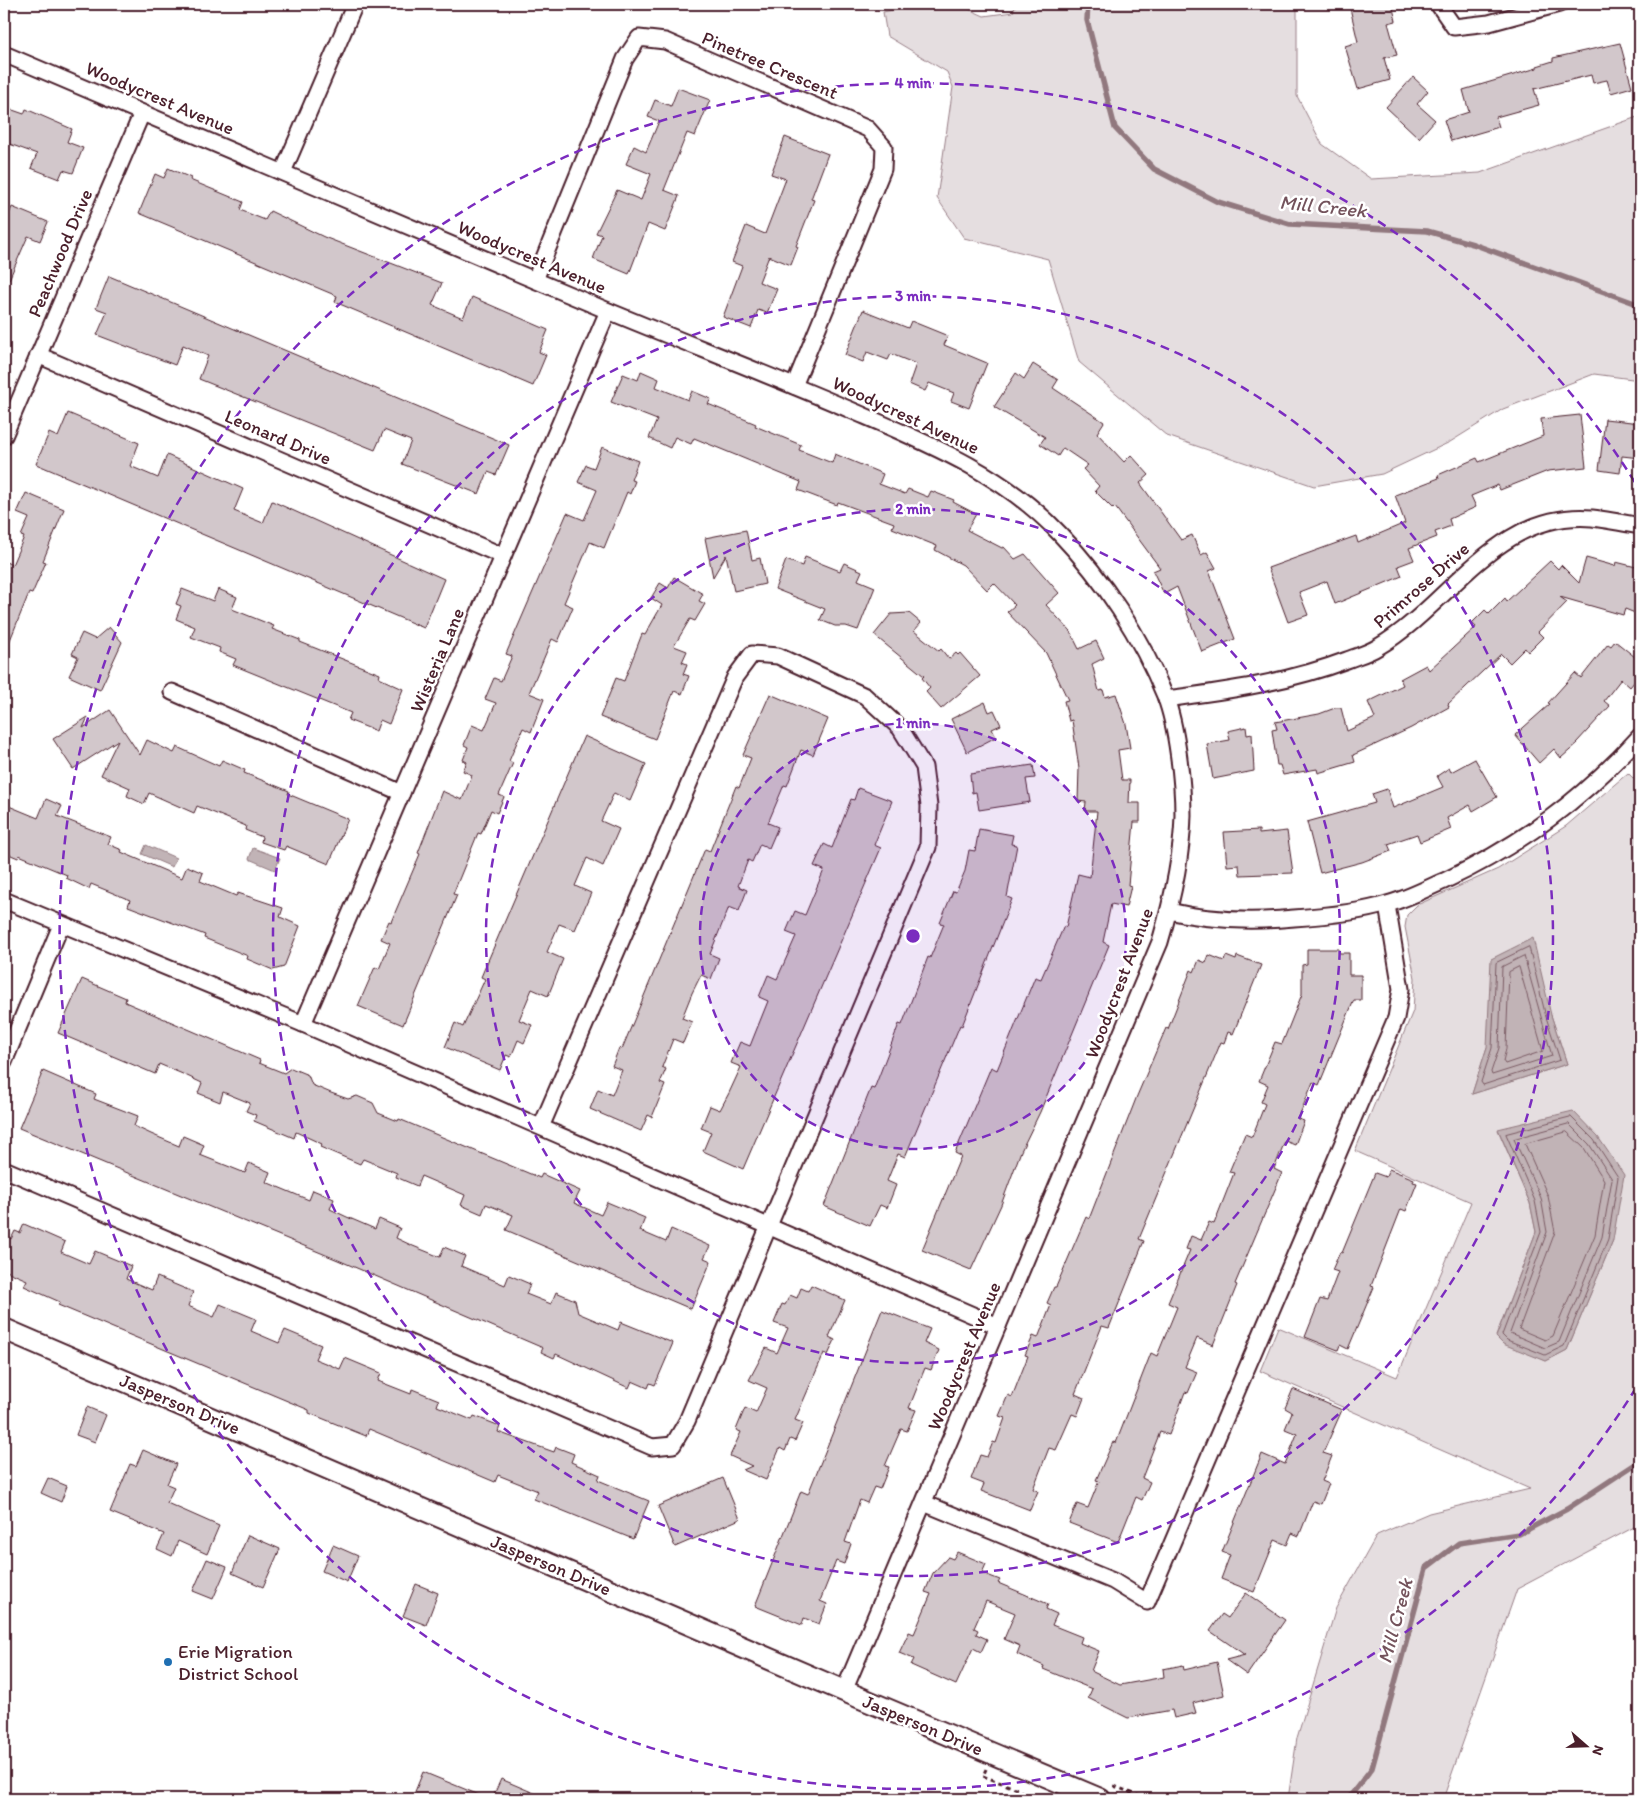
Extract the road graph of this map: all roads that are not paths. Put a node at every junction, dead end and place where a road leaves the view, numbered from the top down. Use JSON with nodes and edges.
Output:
{"nodes":[{"id":1,"x":355,"y":4,"type":"edge"},
{"id":2,"x":1438,"y":4,"type":"edge"},
{"id":3,"x":1559,"y":4,"type":"edge"},
{"id":4,"x":4,"y":54,"type":"edge"},
{"id":5,"x":142,"y":113,"type":"junction"},
{"id":6,"x":283,"y":172,"type":"junction"},
{"id":7,"x":535,"y":280,"type":"junction"},
{"id":8,"x":608,"y":311,"type":"junction"},
{"id":9,"x":38,"y":355,"type":"junction"},
{"id":10,"x":794,"y":386,"type":"junction"},
{"id":11,"x":4,"y":436,"type":"edge"},
{"id":12,"x":1640,"y":526,"type":"edge"},
{"id":13,"x":503,"y":556,"type":"junction"},
{"id":14,"x":172,"y":692,"type":"dead end"},
{"id":15,"x":1166,"y":699,"type":"junction"},
{"id":16,"x":1640,"y":736,"type":"edge"},
{"id":17,"x":402,"y":793,"type":"junction"},
{"id":18,"x":4,"y":900,"type":"edge"},
{"id":19,"x":1387,"y":904,"type":"junction"},
{"id":20,"x":1169,"y":911,"type":"junction"},
{"id":21,"x":61,"y":925,"type":"junction"},
{"id":22,"x":303,"y":1024,"type":"junction"},
{"id":23,"x":4,"y":1062,"type":"edge"},
{"id":24,"x":540,"y":1127,"type":"junction"},
{"id":25,"x":4,"y":1170,"type":"edge"},
{"id":26,"x":768,"y":1227,"type":"junction"},
{"id":27,"x":998,"y":1326,"type":"junction"},
{"id":28,"x":4,"y":1328,"type":"edge"},
{"id":29,"x":924,"y":1502,"type":"junction"},
{"id":30,"x":844,"y":1691,"type":"junction"},
{"id":31,"x":1100,"y":1799,"type":"edge"}],
"edges":[{"from":1,"to":6,"type":"street"},
{"from":2,"to":3,"type":"street"},
{"from":4,"to":5,"type":"street","name":"Woodycrest Avenue"},
{"from":5,"to":6,"type":"street","name":"Woodycrest Avenue"},
{"from":5,"to":9,"type":"street","name":"Peachwood Drive"},
{"from":6,"to":7,"type":"street","name":"Woodycrest Avenue"},
{"from":7,"to":8,"type":"street","name":"Woodycrest Avenue"},
{"from":7,"to":10,"type":"street","name":"Pinetree Crescent"},
{"from":8,"to":10,"type":"street","name":"Woodycrest Avenue"},
{"from":8,"to":13,"type":"street","name":"Wisteria Lane"},
{"from":9,"to":11,"type":"street","name":"Peachwood Drive"},
{"from":9,"to":13,"type":"street","name":"Leonard Drive"},
{"from":10,"to":15,"type":"street","name":"Woodycrest Avenue"},
{"from":12,"to":15,"type":"street","name":"Primrose Drive"},
{"from":13,"to":17,"type":"street","name":"Wisteria Lane"},
{"from":14,"to":17,"type":"street"},
{"from":15,"to":20,"type":"street","name":"Woodycrest Avenue"},
{"from":16,"to":19,"type":"street"},
{"from":17,"to":22,"type":"street","name":"Wisteria Lane"},
{"from":18,"to":21,"type":"street"},
{"from":19,"to":20,"type":"street"},
{"from":19,"to":29,"type":"street"},
{"from":20,"to":27,"type":"street","name":"Woodycrest Avenue"},
{"from":21,"to":22,"type":"street"},
{"from":21,"to":23,"type":"street"},
{"from":22,"to":24,"type":"street"},
{"from":24,"to":26,"type":"street"},
{"from":24,"to":26,"type":"street"},
{"from":25,"to":26,"type":"street"},
{"from":26,"to":27,"type":"street"},
{"from":27,"to":29,"type":"street","name":"Woodycrest Avenue"},
{"from":28,"to":30,"type":"street","name":"Jasperson Drive"},
{"from":29,"to":30,"type":"street","name":"Woodycrest Avenue"},
{"from":30,"to":31,"type":"street","name":"Jasperson Drive"}]}
